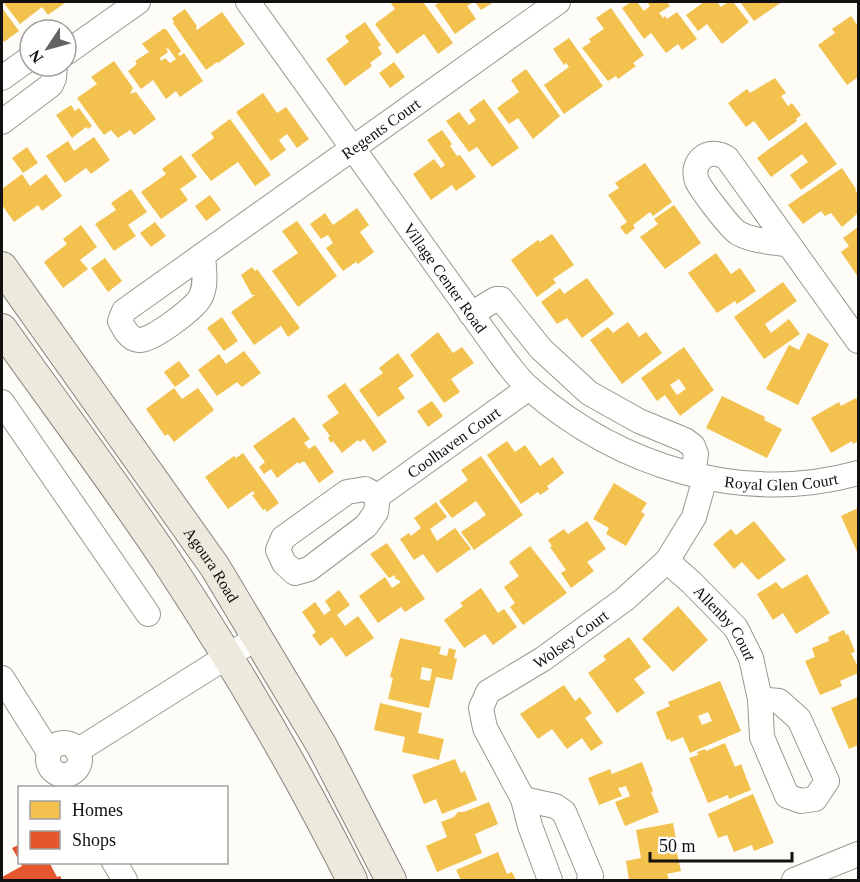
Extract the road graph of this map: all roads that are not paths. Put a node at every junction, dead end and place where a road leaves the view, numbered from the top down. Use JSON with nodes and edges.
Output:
{"nodes":[{"id":1,"x":138,"y":2,"type":"edge"},
{"id":2,"x":249,"y":2,"type":"edge"},
{"id":3,"x":558,"y":2,"type":"edge"},
{"id":4,"x":78,"y":44,"type":"edge"},
{"id":5,"x":18,"y":67,"type":"edge"},
{"id":6,"x":2,"y":78,"type":"edge"},
{"id":7,"x":54,"y":78,"type":"edge"},
{"id":8,"x":2,"y":122,"type":"edge"},
{"id":9,"x":354,"y":148,"type":"junction"},
{"id":10,"x":789,"y":245,"type":"dead end"},
{"id":11,"x":203,"y":256,"type":"dead end"},
{"id":12,"x":5,"y":278,"type":"edge"},
{"id":13,"x":471,"y":314,"type":"junction"},
{"id":14,"x":2,"y":329,"type":"edge"},
{"id":15,"x":858,"y":341,"type":"edge"},
{"id":16,"x":529,"y":388,"type":"junction"},
{"id":17,"x":2,"y":402,"type":"edge"},
{"id":18,"x":858,"y":473,"type":"edge"},
{"id":19,"x":699,"y":476,"type":"junction"},
{"id":20,"x":378,"y":496,"type":"dead end"},
{"id":21,"x":667,"y":561,"type":"junction"},
{"id":22,"x":148,"y":614,"type":"dead end"},
{"id":23,"x":258,"y":637,"type":"junction"},
{"id":24,"x":228,"y":656,"type":"junction"},
{"id":25,"x":2,"y":678,"type":"edge"},
{"id":26,"x":760,"y":699,"type":"dead end"},
{"id":27,"x":77,"y":751,"type":"junction"},
{"id":28,"x":49,"y":752,"type":"junction"},
{"id":29,"x":69,"y":781,"type":"edge"},
{"id":30,"x":523,"y":800,"type":"junction"},
{"id":31,"x":858,"y":854,"type":"edge"},
{"id":32,"x":115,"y":864,"type":"edge"},
{"id":33,"x":124,"y":880,"type":"edge"},
{"id":34,"x":352,"y":880,"type":"edge"},
{"id":35,"x":391,"y":880,"type":"edge"},
{"id":36,"x":550,"y":880,"type":"edge"},
{"id":37,"x":590,"y":880,"type":"edge"},
{"id":38,"x":794,"y":880,"type":"edge"}],
"edges":[{"from":1,"to":4,"type":"street"},
{"from":2,"to":9,"type":"street","name":"Village Center Road"},
{"from":3,"to":9,"type":"street","name":"Regents Court"},
{"from":5,"to":6,"type":"street"},
{"from":7,"to":8,"type":"street"},
{"from":9,"to":11,"type":"street","name":"Regents Court"},
{"from":9,"to":13,"type":"street","name":"Village Center Road"},
{"from":10,"to":15,"type":"street"},
{"from":12,"to":23,"type":"main road","name":"Agoura Road"},
{"from":13,"to":16,"type":"street","name":"Village Center Road"},
{"from":13,"to":19,"type":"street","name":"Wolsey Court"},
{"from":14,"to":24,"type":"main road"},
{"from":16,"to":19,"type":"street","name":"Village Center Road"},
{"from":16,"to":20,"type":"street","name":"Coolhaven Court"},
{"from":17,"to":22,"type":"street"},
{"from":18,"to":19,"type":"street","name":"Royal Glen Court"},
{"from":19,"to":21,"type":"street","name":"Wolsey Court"},
{"from":21,"to":26,"type":"street","name":"Allenby Court"},
{"from":21,"to":30,"type":"street","name":"Wolsey Court"},
{"from":23,"to":24,"type":"street"},
{"from":23,"to":35,"type":"main road","name":"Agoura Road"},
{"from":24,"to":27,"type":"street"},
{"from":24,"to":34,"type":"main road"},
{"from":25,"to":28,"type":"street"},
{"from":27,"to":28,"type":"street"},
{"from":27,"to":29,"type":"street"},
{"from":28,"to":29,"type":"street"},
{"from":30,"to":36,"type":"street","name":"Wolsey Court"},
{"from":30,"to":37,"type":"street"},
{"from":31,"to":38,"type":"street"},
{"from":32,"to":33,"type":"street"}]}
